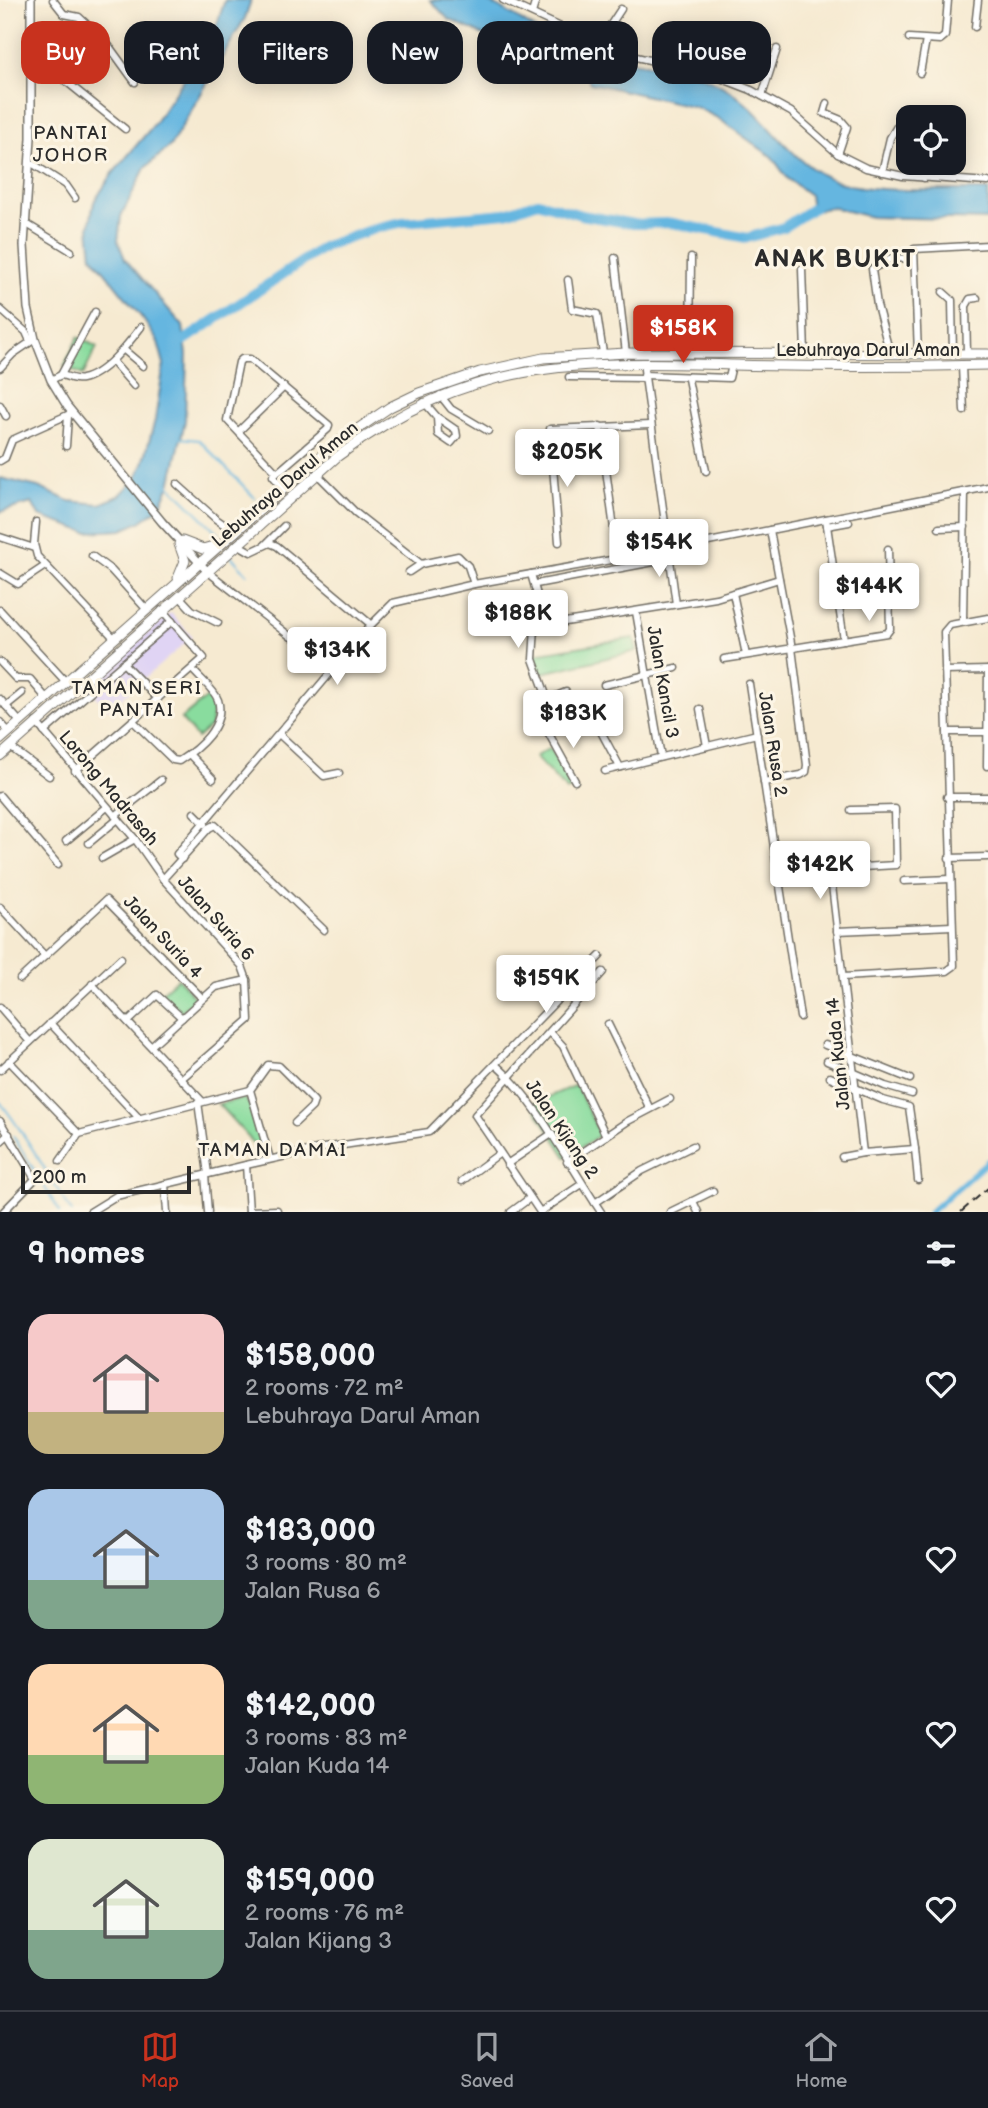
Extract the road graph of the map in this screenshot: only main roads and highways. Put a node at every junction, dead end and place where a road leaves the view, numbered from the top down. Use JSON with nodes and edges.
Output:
{"nodes":[{"id":1,"x":31,"y":0,"type":"edge"},
{"id":2,"x":988,"y":354,"type":"edge"},
{"id":3,"x":988,"y":365,"type":"edge"},
{"id":4,"x":227,"y":541,"type":"junction"},
{"id":5,"x":180,"y":543,"type":"junction"},
{"id":6,"x":202,"y":569,"type":"junction"},
{"id":7,"x":166,"y":593,"type":"junction"},
{"id":8,"x":0,"y":740,"type":"edge"},
{"id":9,"x":0,"y":755,"type":"edge"}],
"edges":[{"from":1,"to":5,"type":"main road"},
{"from":2,"to":4,"type":"highway","name":"Lebuhraya Darul Aman"},
{"from":3,"to":6,"type":"highway","name":"Lebuhraya Darul Aman"},
{"from":4,"to":5,"type":"highway"},
{"from":4,"to":6,"type":"highway","name":"Lebuhraya Darul Aman"},
{"from":5,"to":6,"type":"main road"},
{"from":5,"to":7,"type":"highway"},
{"from":6,"to":7,"type":"highway","name":"Lebuhraya Darul Aman"},
{"from":6,"to":9,"type":"highway","name":"Lebuhraya Darul Aman"},
{"from":7,"to":8,"type":"highway","name":"Lebuhraya Darul Aman"}]}
